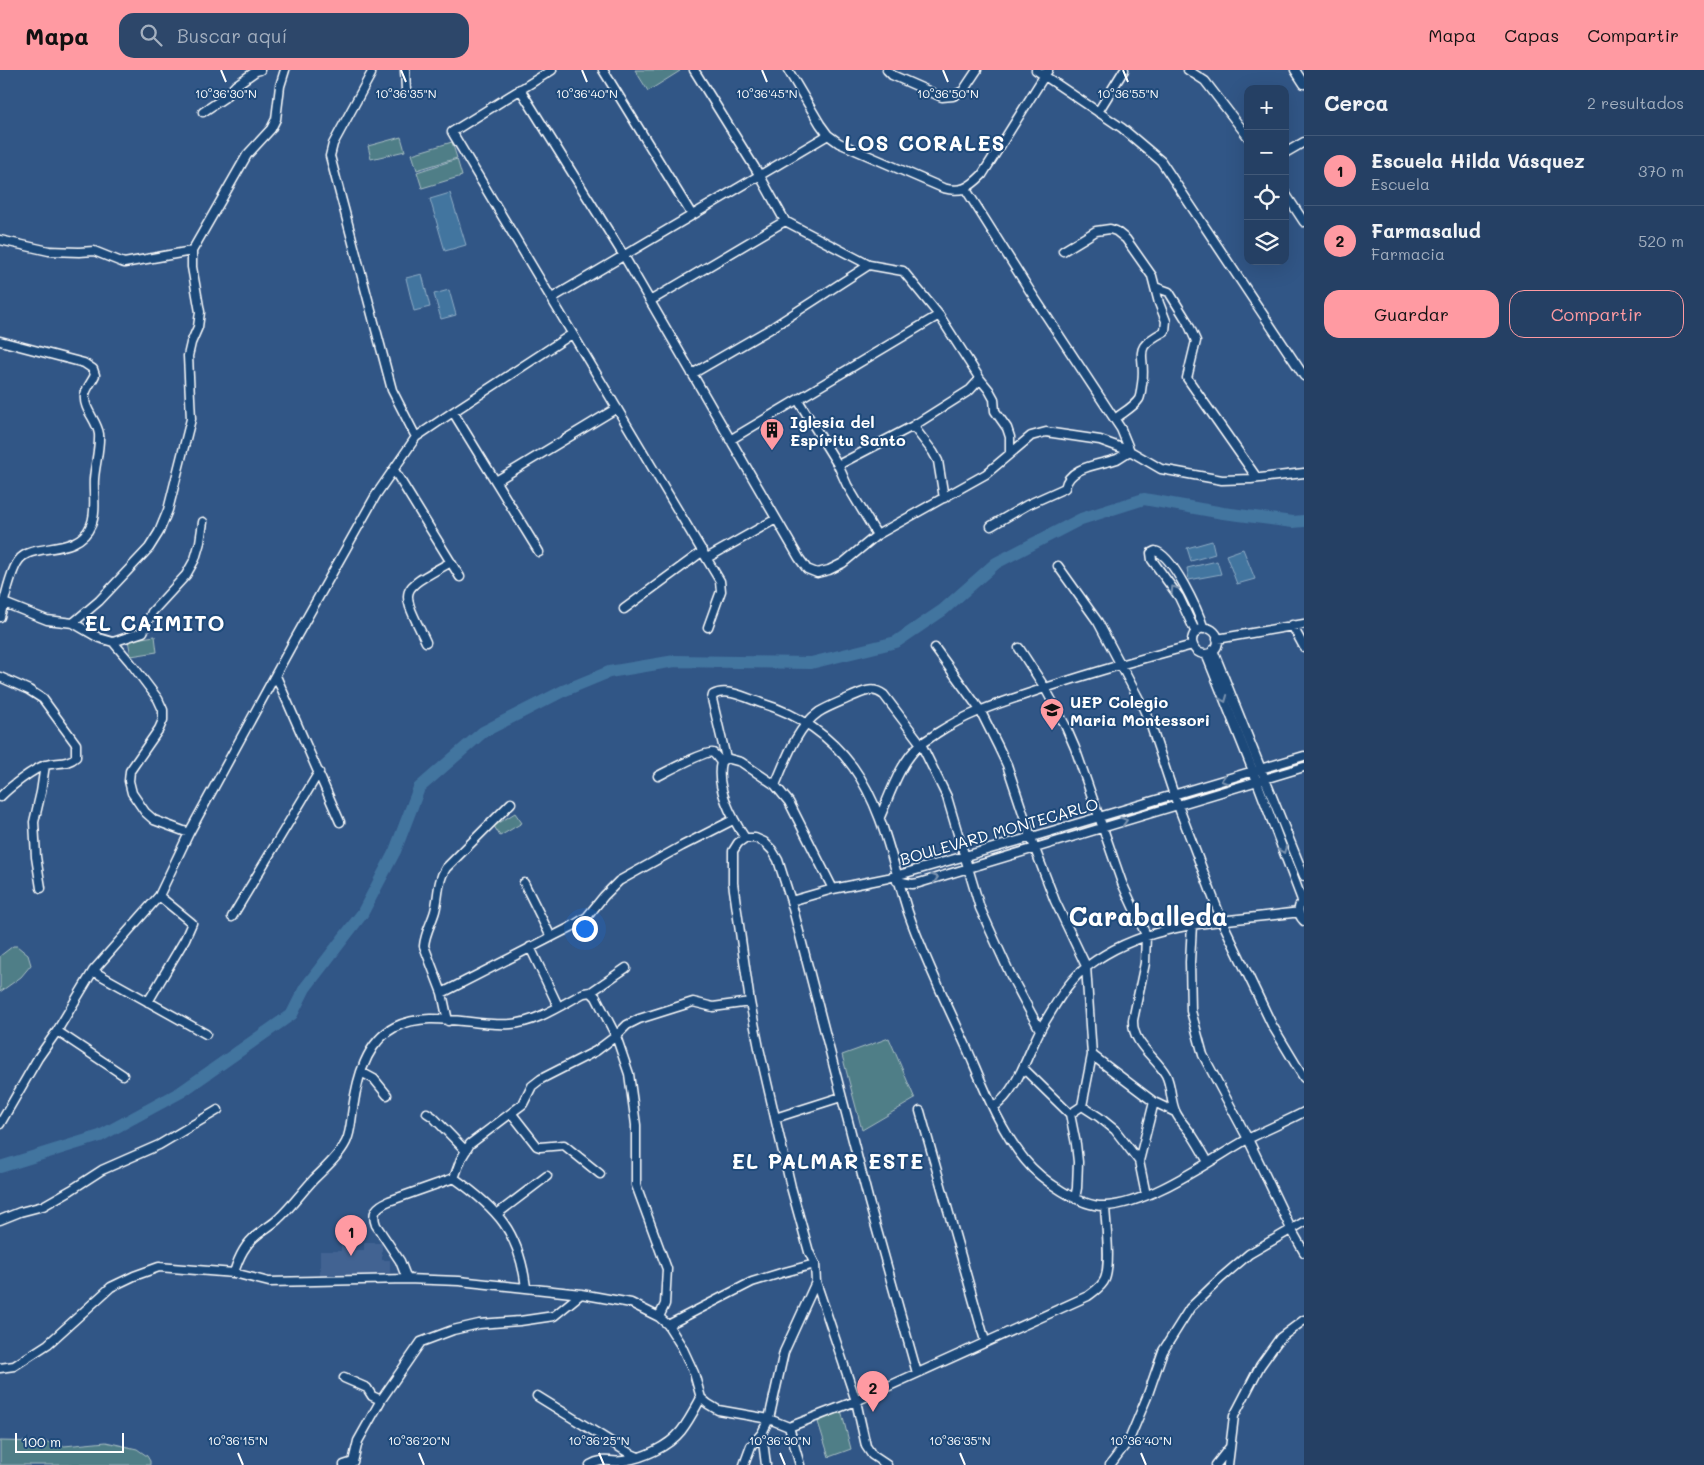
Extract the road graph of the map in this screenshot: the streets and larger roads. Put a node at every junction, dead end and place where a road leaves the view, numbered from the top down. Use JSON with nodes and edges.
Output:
{"nodes":[{"id":1,"x":260,"y":70,"type":"edge"},
{"id":2,"x":285,"y":70,"type":"edge"},
{"id":3,"x":405,"y":70,"type":"edge"},
{"id":4,"x":552,"y":70,"type":"edge"},
{"id":5,"x":603,"y":70,"type":"edge"},
{"id":6,"x":694,"y":70,"type":"edge"},
{"id":7,"x":788,"y":70,"type":"edge"},
{"id":8,"x":887,"y":70,"type":"edge"},
{"id":9,"x":977,"y":70,"type":"edge"},
{"id":10,"x":1036,"y":70,"type":"edge"},
{"id":11,"x":1124,"y":70,"type":"edge"},
{"id":12,"x":1188,"y":70,"type":"edge"},
{"id":13,"x":1295,"y":70,"type":"edge"},
{"id":14,"x":1046,"y":72,"type":"edge"},
{"id":15,"x":371,"y":74,"type":"dead end"},
{"id":16,"x":1304,"y":84,"type":"edge"},
{"id":17,"x":520,"y":89,"type":"junction"},
{"id":18,"x":406,"y":90,"type":"dead end"},
{"id":19,"x":203,"y":112,"type":"dead end"},
{"id":20,"x":1098,"y":112,"type":"junction"},
{"id":21,"x":1244,"y":132,"type":"edge"},
{"id":22,"x":828,"y":135,"type":"junction"},
{"id":23,"x":1304,"y":142,"type":"edge"},
{"id":24,"x":1289,"y":151,"type":"edge"},
{"id":25,"x":760,"y":176,"type":"junction"},
{"id":26,"x":965,"y":188,"type":"junction"},
{"id":27,"x":1289,"y":200,"type":"edge"},
{"id":28,"x":692,"y":216,"type":"junction"},
{"id":29,"x":785,"y":221,"type":"junction"},
{"id":30,"x":1304,"y":222,"type":"edge"},
{"id":31,"x":0,"y":240,"type":"edge"},
{"id":32,"x":192,"y":251,"type":"junction"},
{"id":33,"x":1063,"y":251,"type":"dead end"},
{"id":34,"x":624,"y":256,"type":"junction"},
{"id":35,"x":869,"y":265,"type":"junction"},
{"id":36,"x":1155,"y":287,"type":"junction"},
{"id":37,"x":552,"y":298,"type":"junction"},
{"id":38,"x":650,"y":301,"type":"junction"},
{"id":39,"x":939,"y":315,"type":"junction"},
{"id":40,"x":572,"y":334,"type":"junction"},
{"id":41,"x":0,"y":341,"type":"edge"},
{"id":42,"x":692,"y":374,"type":"junction"},
{"id":43,"x":1304,"y":376,"type":"edge"},
{"id":44,"x":980,"y":379,"type":"junction"},
{"id":45,"x":798,"y":400,"type":"junction"},
{"id":46,"x":617,"y":408,"type":"junction"},
{"id":47,"x":452,"y":412,"type":"junction"},
{"id":48,"x":1115,"y":419,"type":"junction"},
{"id":49,"x":913,"y":426,"type":"junction"},
{"id":50,"x":416,"y":437,"type":"junction"},
{"id":51,"x":730,"y":440,"type":"junction"},
{"id":52,"x":1130,"y":451,"type":"junction"},
{"id":53,"x":1010,"y":453,"type":"junction"},
{"id":54,"x":838,"y":465,"type":"junction"},
{"id":55,"x":394,"y":470,"type":"junction"},
{"id":56,"x":1304,"y":473,"type":"edge"},
{"id":57,"x":1258,"y":478,"type":"junction"},
{"id":58,"x":496,"y":481,"type":"junction"},
{"id":59,"x":944,"y":498,"type":"junction"},
{"id":60,"x":776,"y":519,"type":"junction"},
{"id":61,"x":203,"y":522,"type":"dead end"},
{"id":62,"x":991,"y":526,"type":"dead end"},
{"id":63,"x":877,"y":535,"type":"junction"},
{"id":64,"x":539,"y":552,"type":"dead end"},
{"id":65,"x":705,"y":554,"type":"junction"},
{"id":66,"x":451,"y":562,"type":"junction"},
{"id":67,"x":1058,"y":566,"type":"dead end"},
{"id":68,"x":460,"y":577,"type":"dead end"},
{"id":69,"x":2,"y":603,"type":"edge"},
{"id":70,"x":624,"y":609,"type":"dead end"},
{"id":71,"x":0,"y":617,"type":"edge"},
{"id":72,"x":73,"y":622,"type":"junction"},
{"id":73,"x":1304,"y":624,"type":"edge"},
{"id":74,"x":1292,"y":626,"type":"junction"},
{"id":75,"x":708,"y":627,"type":"dead end"},
{"id":76,"x":1204,"y":628,"type":"junction"},
{"id":77,"x":1196,"y":632,"type":"junction"},
{"id":78,"x":1217,"y":639,"type":"junction"},
{"id":79,"x":113,"y":642,"type":"junction"},
{"id":80,"x":426,"y":642,"type":"dead end"},
{"id":81,"x":1193,"y":645,"type":"junction"},
{"id":82,"x":1304,"y":647,"type":"edge"},
{"id":83,"x":935,"y":648,"type":"dead end"},
{"id":84,"x":1019,"y":648,"type":"dead end"},
{"id":85,"x":1210,"y":652,"type":"junction"},
{"id":86,"x":1121,"y":664,"type":"junction"},
{"id":87,"x":276,"y":676,"type":"junction"},
{"id":88,"x":0,"y":677,"type":"edge"},
{"id":89,"x":1045,"y":688,"type":"junction"},
{"id":90,"x":980,"y":710,"type":"junction"},
{"id":91,"x":807,"y":723,"type":"junction"},
{"id":92,"x":921,"y":744,"type":"junction"},
{"id":93,"x":1304,"y":756,"type":"edge"},
{"id":94,"x":724,"y":760,"type":"junction"},
{"id":95,"x":45,"y":765,"type":"junction"},
{"id":96,"x":1304,"y":767,"type":"edge"},
{"id":97,"x":1262,"y":768,"type":"junction"},
{"id":98,"x":1253,"y":771,"type":"junction"},
{"id":99,"x":319,"y":772,"type":"junction"},
{"id":100,"x":658,"y":776,"type":"dead end"},
{"id":101,"x":1265,"y":778,"type":"junction"},
{"id":102,"x":1257,"y":781,"type":"junction"},
{"id":103,"x":775,"y":785,"type":"junction"},
{"id":104,"x":1174,"y":795,"type":"junction"},
{"id":105,"x":0,"y":796,"type":"edge"},
{"id":106,"x":511,"y":803,"type":"dead end"},
{"id":107,"x":1178,"y":805,"type":"junction"},
{"id":108,"x":880,"y":817,"type":"junction"},
{"id":109,"x":1099,"y":817,"type":"junction"},
{"id":110,"x":733,"y":820,"type":"junction"},
{"id":111,"x":340,"y":822,"type":"dead end"},
{"id":112,"x":1102,"y":827,"type":"junction"},
{"id":113,"x":189,"y":833,"type":"junction"},
{"id":114,"x":1032,"y":837,"type":"junction"},
{"id":115,"x":744,"y":838,"type":"junction"},
{"id":116,"x":1035,"y":849,"type":"junction"},
{"id":117,"x":964,"y":856,"type":"junction"},
{"id":118,"x":968,"y":869,"type":"junction"},
{"id":119,"x":1304,"y":876,"type":"edge"},
{"id":120,"x":898,"y":879,"type":"junction"},
{"id":121,"x":524,"y":883,"type":"dead end"},
{"id":122,"x":41,"y":888,"type":"dead end"},
{"id":123,"x":833,"y":889,"type":"junction"},
{"id":124,"x":159,"y":896,"type":"junction"},
{"id":125,"x":1303,"y":900,"type":"edge"},
{"id":126,"x":791,"y":901,"type":"junction"},
{"id":127,"x":1299,"y":912,"type":"junction"},
{"id":128,"x":232,"y":917,"type":"dead end"},
{"id":129,"x":1222,"y":921,"type":"junction"},
{"id":130,"x":1304,"y":921,"type":"edge"},
{"id":131,"x":1192,"y":924,"type":"junction"},
{"id":132,"x":1146,"y":935,"type":"junction"},
{"id":133,"x":551,"y":937,"type":"junction"},
{"id":134,"x":530,"y":947,"type":"junction"},
{"id":135,"x":1086,"y":966,"type":"junction"},
{"id":136,"x":626,"y":968,"type":"dead end"},
{"id":137,"x":93,"y":971,"type":"junction"},
{"id":138,"x":591,"y":992,"type":"junction"},
{"id":139,"x":442,"y":993,"type":"junction"},
{"id":140,"x":148,"y":1002,"type":"junction"},
{"id":141,"x":750,"y":1002,"type":"junction"},
{"id":142,"x":558,"y":1006,"type":"junction"},
{"id":143,"x":448,"y":1021,"type":"junction"},
{"id":144,"x":1040,"y":1030,"type":"junction"},
{"id":145,"x":57,"y":1031,"type":"junction"},
{"id":146,"x":206,"y":1034,"type":"dead end"},
{"id":147,"x":616,"y":1036,"type":"junction"},
{"id":148,"x":1092,"y":1055,"type":"junction"},
{"id":149,"x":1023,"y":1068,"type":"junction"},
{"id":150,"x":361,"y":1072,"type":"junction"},
{"id":151,"x":123,"y":1074,"type":"dead end"},
{"id":152,"x":1304,"y":1078,"type":"edge"},
{"id":153,"x":387,"y":1095,"type":"dead end"},
{"id":154,"x":842,"y":1097,"type":"junction"},
{"id":155,"x":1154,"y":1102,"type":"junction"},
{"id":156,"x":1082,"y":1106,"type":"junction"},
{"id":157,"x":994,"y":1107,"type":"junction"},
{"id":158,"x":218,"y":1110,"type":"dead end"},
{"id":159,"x":920,"y":1111,"type":"dead end"},
{"id":160,"x":1175,"y":1112,"type":"junction"},
{"id":161,"x":1304,"y":1112,"type":"edge"},
{"id":162,"x":427,"y":1113,"type":"dead end"},
{"id":163,"x":512,"y":1114,"type":"junction"},
{"id":164,"x":1070,"y":1114,"type":"junction"},
{"id":165,"x":775,"y":1118,"type":"junction"},
{"id":166,"x":0,"y":1124,"type":"edge"},
{"id":167,"x":1248,"y":1139,"type":"junction"},
{"id":168,"x":466,"y":1151,"type":"junction"},
{"id":169,"x":1139,"y":1161,"type":"junction"},
{"id":170,"x":1208,"y":1162,"type":"junction"},
{"id":171,"x":600,"y":1174,"type":"dead end"},
{"id":172,"x":547,"y":1176,"type":"dead end"},
{"id":173,"x":454,"y":1178,"type":"junction"},
{"id":174,"x":1146,"y":1195,"type":"junction"},
{"id":175,"x":1075,"y":1198,"type":"junction"},
{"id":176,"x":1105,"y":1207,"type":"junction"},
{"id":177,"x":497,"y":1214,"type":"junction"},
{"id":178,"x":0,"y":1220,"type":"edge"},
{"id":179,"x":1304,"y":1222,"type":"edge"},
{"id":180,"x":1290,"y":1229,"type":"junction"},
{"id":181,"x":1304,"y":1252,"type":"edge"},
{"id":182,"x":814,"y":1264,"type":"junction"},
{"id":183,"x":234,"y":1274,"type":"junction"},
{"id":184,"x":407,"y":1279,"type":"junction"},
{"id":185,"x":816,"y":1282,"type":"junction"},
{"id":186,"x":526,"y":1287,"type":"junction"},
{"id":187,"x":581,"y":1294,"type":"junction"},
{"id":188,"x":659,"y":1317,"type":"junction"},
{"id":189,"x":1304,"y":1320,"type":"edge"},
{"id":190,"x":668,"y":1325,"type":"junction"},
{"id":191,"x":985,"y":1341,"type":"junction"},
{"id":192,"x":0,"y":1368,"type":"edge"},
{"id":193,"x":917,"y":1372,"type":"junction"},
{"id":194,"x":344,"y":1378,"type":"dead end"},
{"id":195,"x":537,"y":1396,"type":"dead end"},
{"id":196,"x":701,"y":1398,"type":"junction"},
{"id":197,"x":381,"y":1400,"type":"junction"},
{"id":198,"x":856,"y":1400,"type":"junction"},
{"id":199,"x":769,"y":1419,"type":"junction"},
{"id":200,"x":789,"y":1427,"type":"junction"},
{"id":201,"x":762,"y":1433,"type":"junction"},
{"id":202,"x":1232,"y":1446,"type":"junction"},
{"id":203,"x":638,"y":1457,"type":"junction"},
{"id":204,"x":344,"y":1465,"type":"edge"},
{"id":205,"x":590,"y":1465,"type":"edge"},
{"id":206,"x":744,"y":1465,"type":"edge"},
{"id":207,"x":766,"y":1465,"type":"edge"},
{"id":208,"x":800,"y":1465,"type":"edge"},
{"id":209,"x":887,"y":1465,"type":"edge"},
{"id":210,"x":1110,"y":1465,"type":"edge"},
{"id":211,"x":1216,"y":1465,"type":"edge"},
{"id":212,"x":1228,"y":1465,"type":"edge"},
{"id":213,"x":1233,"y":1465,"type":"edge"}],
"edges":[{"from":1,"to":19,"type":"street"},
{"from":2,"to":32,"type":"street"},
{"from":3,"to":18,"type":"street"},
{"from":4,"to":17,"type":"street"},
{"from":5,"to":28,"type":"street"},
{"from":6,"to":25,"type":"street"},
{"from":7,"to":22,"type":"street"},
{"from":8,"to":9,"type":"street"},
{"from":10,"to":14,"type":"street"},
{"from":11,"to":20,"type":"street"},
{"from":12,"to":21,"type":"street"},
{"from":13,"to":16,"type":"street"},
{"from":14,"to":20,"type":"street"},
{"from":14,"to":26,"type":"street"},
{"from":15,"to":50,"type":"street"},
{"from":17,"to":34,"type":"street"},
{"from":17,"to":37,"type":"street"},
{"from":20,"to":43,"type":"street"},
{"from":22,"to":25,"type":"street"},
{"from":22,"to":26,"type":"street"},
{"from":23,"to":24,"type":"street"},
{"from":25,"to":28,"type":"street"},
{"from":25,"to":29,"type":"street"},
{"from":26,"to":48,"type":"street"},
{"from":27,"to":30,"type":"street"},
{"from":28,"to":34,"type":"street"},
{"from":29,"to":35,"type":"street"},
{"from":29,"to":38,"type":"street"},
{"from":31,"to":32,"type":"street"},
{"from":32,"to":72,"type":"street"},
{"from":33,"to":36,"type":"street"},
{"from":34,"to":37,"type":"street"},
{"from":34,"to":38,"type":"street"},
{"from":35,"to":39,"type":"street"},
{"from":35,"to":42,"type":"street"},
{"from":36,"to":48,"type":"street"},
{"from":36,"to":57,"type":"street"},
{"from":37,"to":40,"type":"street"},
{"from":38,"to":42,"type":"street"},
{"from":39,"to":44,"type":"street"},
{"from":39,"to":45,"type":"street"},
{"from":40,"to":46,"type":"street"},
{"from":40,"to":47,"type":"street"},
{"from":41,"to":69,"type":"street"},
{"from":42,"to":51,"type":"street"},
{"from":44,"to":49,"type":"street"},
{"from":44,"to":53,"type":"street"},
{"from":45,"to":51,"type":"street"},
{"from":45,"to":54,"type":"street"},
{"from":46,"to":58,"type":"street"},
{"from":46,"to":65,"type":"street"},
{"from":47,"to":50,"type":"street"},
{"from":47,"to":58,"type":"street"},
{"from":48,"to":52,"type":"street"},
{"from":49,"to":54,"type":"street"},
{"from":49,"to":59,"type":"street"},
{"from":50,"to":55,"type":"street"},
{"from":51,"to":60,"type":"street"},
{"from":52,"to":53,"type":"street"},
{"from":52,"to":57,"type":"street"},
{"from":52,"to":62,"type":"street"},
{"from":53,"to":59,"type":"street"},
{"from":54,"to":63,"type":"street"},
{"from":55,"to":66,"type":"street"},
{"from":55,"to":87,"type":"street"},
{"from":56,"to":57,"type":"street"},
{"from":58,"to":64,"type":"street"},
{"from":59,"to":63,"type":"street"},
{"from":60,"to":63,"type":"street"},
{"from":60,"to":65,"type":"street"},
{"from":61,"to":79,"type":"street"},
{"from":65,"to":70,"type":"street"},
{"from":65,"to":75,"type":"street"},
{"from":66,"to":68,"type":"street"},
{"from":66,"to":80,"type":"street"},
{"from":67,"to":86,"type":"street"},
{"from":69,"to":71,"type":"street"},
{"from":69,"to":72,"type":"street"},
{"from":72,"to":79,"type":"street"},
{"from":73,"to":74,"type":"street"},
{"from":74,"to":78,"type":"street"},
{"from":74,"to":82,"type":"street"},
{"from":76,"to":77,"type":"street"},
{"from":77,"to":76,"type":"street","one_way":true},
{"from":76,"to":78,"type":"street"},
{"from":77,"to":81,"type":"street"},
{"from":78,"to":85,"type":"street"},
{"from":79,"to":113,"type":"street"},
{"from":81,"to":85,"type":"street"},
{"from":81,"to":86,"type":"street"},
{"from":83,"to":90,"type":"street"},
{"from":84,"to":89,"type":"street"},
{"from":85,"to":97,"type":"street"},
{"from":85,"to":98,"type":"street","one_way":true},
{"from":86,"to":89,"type":"street"},
{"from":86,"to":104,"type":"street"},
{"from":87,"to":99,"type":"street"},
{"from":87,"to":113,"type":"street"},
{"from":88,"to":95,"type":"street"},
{"from":89,"to":90,"type":"street"},
{"from":89,"to":109,"type":"street"},
{"from":90,"to":92,"type":"street"},
{"from":90,"to":114,"type":"street"},
{"from":91,"to":92,"type":"street"},
{"from":91,"to":94,"type":"street"},
{"from":91,"to":103,"type":"street"},
{"from":91,"to":108,"type":"street"},
{"from":92,"to":108,"type":"street"},
{"from":92,"to":117,"type":"street"},
{"from":93,"to":97,"type":"street","name":"BOULEVARD MONTECARLO"},
{"from":94,"to":100,"type":"street"},
{"from":94,"to":103,"type":"street"},
{"from":94,"to":110,"type":"street"},
{"from":95,"to":105,"type":"street"},
{"from":95,"to":122,"type":"street"},
{"from":96,"to":101,"type":"street","name":"BOULEVARD MONTECARLO"},
{"from":97,"to":98,"type":"street","name":"BOULEVARD MONTECARLO"},
{"from":97,"to":101,"type":"street"},
{"from":98,"to":102,"type":"street"},
{"from":98,"to":104,"type":"street","name":"BOULEVARD MONTECARLO","one_way":true},
{"from":99,"to":111,"type":"street"},
{"from":99,"to":128,"type":"street"},
{"from":101,"to":102,"type":"street","name":"BOULEVARD MONTECARLO"},
{"from":101,"to":119,"type":"street"},
{"from":102,"to":107,"type":"street","name":"BOULEVARD MONTECARLO"},
{"from":102,"to":125,"type":"street","one_way":true},
{"from":103,"to":123,"type":"street"},
{"from":104,"to":107,"type":"street"},
{"from":104,"to":109,"type":"street","name":"BOULEVARD MONTECARLO"},
{"from":106,"to":139,"type":"street"},
{"from":112,"to":107,"type":"street","name":"BOULEVARD MONTECARLO","one_way":true},
{"from":107,"to":129,"type":"street"},
{"from":108,"to":120,"type":"street"},
{"from":109,"to":112,"type":"street"},
{"from":109,"to":114,"type":"street","name":"BOULEVARD MONTECARLO"},
{"from":110,"to":115,"type":"street"},
{"from":110,"to":133,"type":"street"},
{"from":112,"to":116,"type":"street","name":"BOULEVARD MONTECARLO"},
{"from":112,"to":132,"type":"street"},
{"from":113,"to":124,"type":"street"},
{"from":114,"to":116,"type":"street"},
{"from":114,"to":117,"type":"street","name":"BOULEVARD MONTECARLO"},
{"from":115,"to":126,"type":"street"},
{"from":115,"to":141,"type":"street"},
{"from":116,"to":118,"type":"street","name":"BOULEVARD MONTECARLO"},
{"from":116,"to":135,"type":"street"},
{"from":117,"to":118,"type":"street"},
{"from":117,"to":120,"type":"street","name":"BOULEVARD MONTECARLO"},
{"from":120,"to":118,"type":"street","name":"BOULEVARD MONTECARLO","one_way":true},
{"from":118,"to":144,"type":"street"},
{"from":120,"to":123,"type":"street","name":"BOULEVARD MONTECARLO"},
{"from":120,"to":157,"type":"street"},
{"from":121,"to":133,"type":"street"},
{"from":123,"to":126,"type":"street","name":"BOULEVARD MONTECARLO"},
{"from":124,"to":137,"type":"street"},
{"from":124,"to":140,"type":"street"},
{"from":125,"to":127,"type":"street"},
{"from":126,"to":154,"type":"street"},
{"from":127,"to":129,"type":"street"},
{"from":127,"to":130,"type":"street"},
{"from":129,"to":131,"type":"street"},
{"from":129,"to":152,"type":"street"},
{"from":131,"to":132,"type":"street"},
{"from":131,"to":167,"type":"street"},
{"from":132,"to":135,"type":"street"},
{"from":132,"to":160,"type":"street"},
{"from":133,"to":134,"type":"street"},
{"from":134,"to":139,"type":"street"},
{"from":134,"to":142,"type":"street"},
{"from":135,"to":144,"type":"street"},
{"from":135,"to":148,"type":"street"},
{"from":136,"to":138,"type":"street"},
{"from":137,"to":140,"type":"street"},
{"from":137,"to":145,"type":"street"},
{"from":138,"to":142,"type":"street"},
{"from":138,"to":147,"type":"street"},
{"from":139,"to":143,"type":"street"},
{"from":140,"to":146,"type":"street"},
{"from":141,"to":147,"type":"street"},
{"from":141,"to":165,"type":"street"},
{"from":142,"to":143,"type":"street"},
{"from":143,"to":150,"type":"street"},
{"from":144,"to":149,"type":"street"},
{"from":145,"to":151,"type":"street"},
{"from":145,"to":166,"type":"street"},
{"from":147,"to":163,"type":"street"},
{"from":147,"to":188,"type":"street"},
{"from":148,"to":155,"type":"street"},
{"from":148,"to":156,"type":"street"},
{"from":149,"to":157,"type":"street"},
{"from":149,"to":164,"type":"street"},
{"from":150,"to":153,"type":"street"},
{"from":150,"to":183,"type":"street"},
{"from":154,"to":165,"type":"street"},
{"from":154,"to":193,"type":"street"},
{"from":155,"to":160,"type":"street"},
{"from":155,"to":169,"type":"street"},
{"from":156,"to":164,"type":"street"},
{"from":156,"to":169,"type":"street"},
{"from":157,"to":175,"type":"street"},
{"from":158,"to":178,"type":"street"},
{"from":159,"to":191,"type":"street"},
{"from":160,"to":170,"type":"street"},
{"from":161,"to":167,"type":"street"},
{"from":162,"to":168,"type":"street"},
{"from":163,"to":168,"type":"street"},
{"from":163,"to":171,"type":"street"},
{"from":164,"to":175,"type":"street"},
{"from":165,"to":182,"type":"street"},
{"from":167,"to":170,"type":"street"},
{"from":167,"to":180,"type":"street"},
{"from":168,"to":173,"type":"street"},
{"from":169,"to":174,"type":"street"},
{"from":170,"to":174,"type":"street"},
{"from":172,"to":177,"type":"street"},
{"from":173,"to":177,"type":"street"},
{"from":173,"to":184,"type":"street"},
{"from":174,"to":176,"type":"street"},
{"from":175,"to":176,"type":"street"},
{"from":176,"to":191,"type":"street"},
{"from":177,"to":186,"type":"street"},
{"from":179,"to":180,"type":"street"},
{"from":180,"to":181,"type":"street"},
{"from":180,"to":210,"type":"street"},
{"from":182,"to":185,"type":"street"},
{"from":182,"to":190,"type":"street"},
{"from":183,"to":184,"type":"street"},
{"from":183,"to":192,"type":"street"},
{"from":184,"to":186,"type":"street"},
{"from":185,"to":198,"type":"street"},
{"from":185,"to":199,"type":"street"},
{"from":186,"to":187,"type":"street"},
{"from":187,"to":188,"type":"street"},
{"from":187,"to":197,"type":"street"},
{"from":188,"to":190,"type":"street"},
{"from":189,"to":202,"type":"street"},
{"from":190,"to":196,"type":"street"},
{"from":191,"to":193,"type":"street"},
{"from":193,"to":198,"type":"street"},
{"from":194,"to":197,"type":"street"},
{"from":195,"to":203,"type":"street"},
{"from":196,"to":199,"type":"street"},
{"from":196,"to":203,"type":"street"},
{"from":197,"to":204,"type":"street"},
{"from":198,"to":200,"type":"street"},
{"from":198,"to":209,"type":"street"},
{"from":199,"to":200,"type":"street"},
{"from":199,"to":201,"type":"street"},
{"from":200,"to":208,"type":"street"},
{"from":201,"to":206,"type":"street"},
{"from":201,"to":207,"type":"street"},
{"from":202,"to":211,"type":"street"},
{"from":202,"to":212,"type":"street"},
{"from":202,"to":213,"type":"street"},
{"from":203,"to":205,"type":"street"}]}
